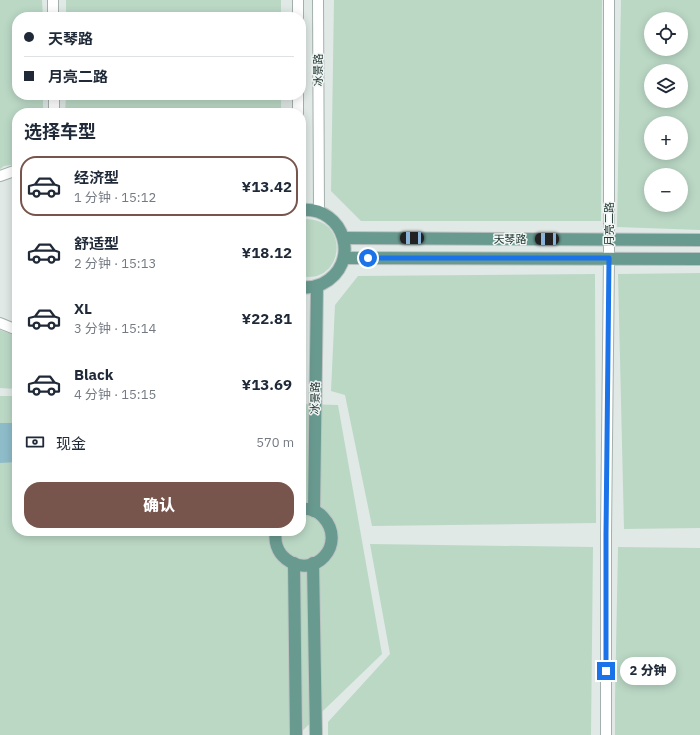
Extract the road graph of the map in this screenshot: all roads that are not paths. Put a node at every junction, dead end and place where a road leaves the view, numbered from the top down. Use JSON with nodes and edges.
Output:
{"nodes":[{"id":1,"x":53,"y":0,"type":"edge"},
{"id":2,"x":298,"y":0,"type":"edge"},
{"id":3,"x":318,"y":0,"type":"edge"},
{"id":4,"x":609,"y":0,"type":"edge"},
{"id":5,"x":53,"y":12,"type":"edge"},
{"id":6,"x":298,"y":12,"type":"edge"},
{"id":7,"x":12,"y":172,"type":"edge"},
{"id":8,"x":0,"y":176,"type":"edge"},
{"id":9,"x":306,"y":209,"type":"edge"},
{"id":10,"x":318,"y":211,"type":"junction"},
{"id":11,"x":344,"y":238,"type":"junction"},
{"id":12,"x":609,"y":240,"type":"junction"},
{"id":13,"x":700,"y":240,"type":"edge"},
{"id":14,"x":344,"y":258,"type":"junction"},
{"id":15,"x":609,"y":258,"type":"junction"},
{"id":16,"x":700,"y":258,"type":"edge"},
{"id":17,"x":317,"y":286,"type":"junction"},
{"id":18,"x":306,"y":288,"type":"edge"},
{"id":19,"x":0,"y":323,"type":"edge"},
{"id":20,"x":12,"y":328,"type":"edge"},
{"id":21,"x":306,"y":509,"type":"edge"},
{"id":22,"x":314,"y":511,"type":"junction"},
{"id":23,"x":275,"y":536,"type":"edge"},
{"id":24,"x":294,"y":564,"type":"junction"},
{"id":25,"x":313,"y":564,"type":"junction"},
{"id":26,"x":296,"y":735,"type":"edge"},
{"id":27,"x":316,"y":735,"type":"edge"},
{"id":28,"x":606,"y":735,"type":"edge"}],
"edges":[{"from":1,"to":5,"type":"street"},
{"from":2,"to":6,"type":"street"},
{"from":3,"to":10,"type":"street","name":"冰景路"},
{"from":4,"to":12,"type":"street","name":"月亮二路"},
{"from":7,"to":8,"type":"street"},
{"from":9,"to":10,"type":"main road"},
{"from":10,"to":11,"type":"main road"},
{"from":11,"to":12,"type":"main road","name":"天琴路"},
{"from":11,"to":14,"type":"main road"},
{"from":12,"to":13,"type":"main road","name":"天琴路"},
{"from":12,"to":15,"type":"street","name":"月亮二路"},
{"from":14,"to":15,"type":"main road","name":"天琴路"},
{"from":14,"to":17,"type":"main road"},
{"from":15,"to":16,"type":"main road","name":"天琴路"},
{"from":15,"to":28,"type":"street","name":"月亮二路"},
{"from":17,"to":18,"type":"main road"},
{"from":17,"to":22,"type":"main road","name":"冰景路"},
{"from":19,"to":20,"type":"street"},
{"from":21,"to":22,"type":"main road"},
{"from":22,"to":25,"type":"main road"},
{"from":23,"to":24,"type":"main road"},
{"from":24,"to":25,"type":"main road"},
{"from":24,"to":26,"type":"main road"},
{"from":25,"to":27,"type":"main road"}]}
